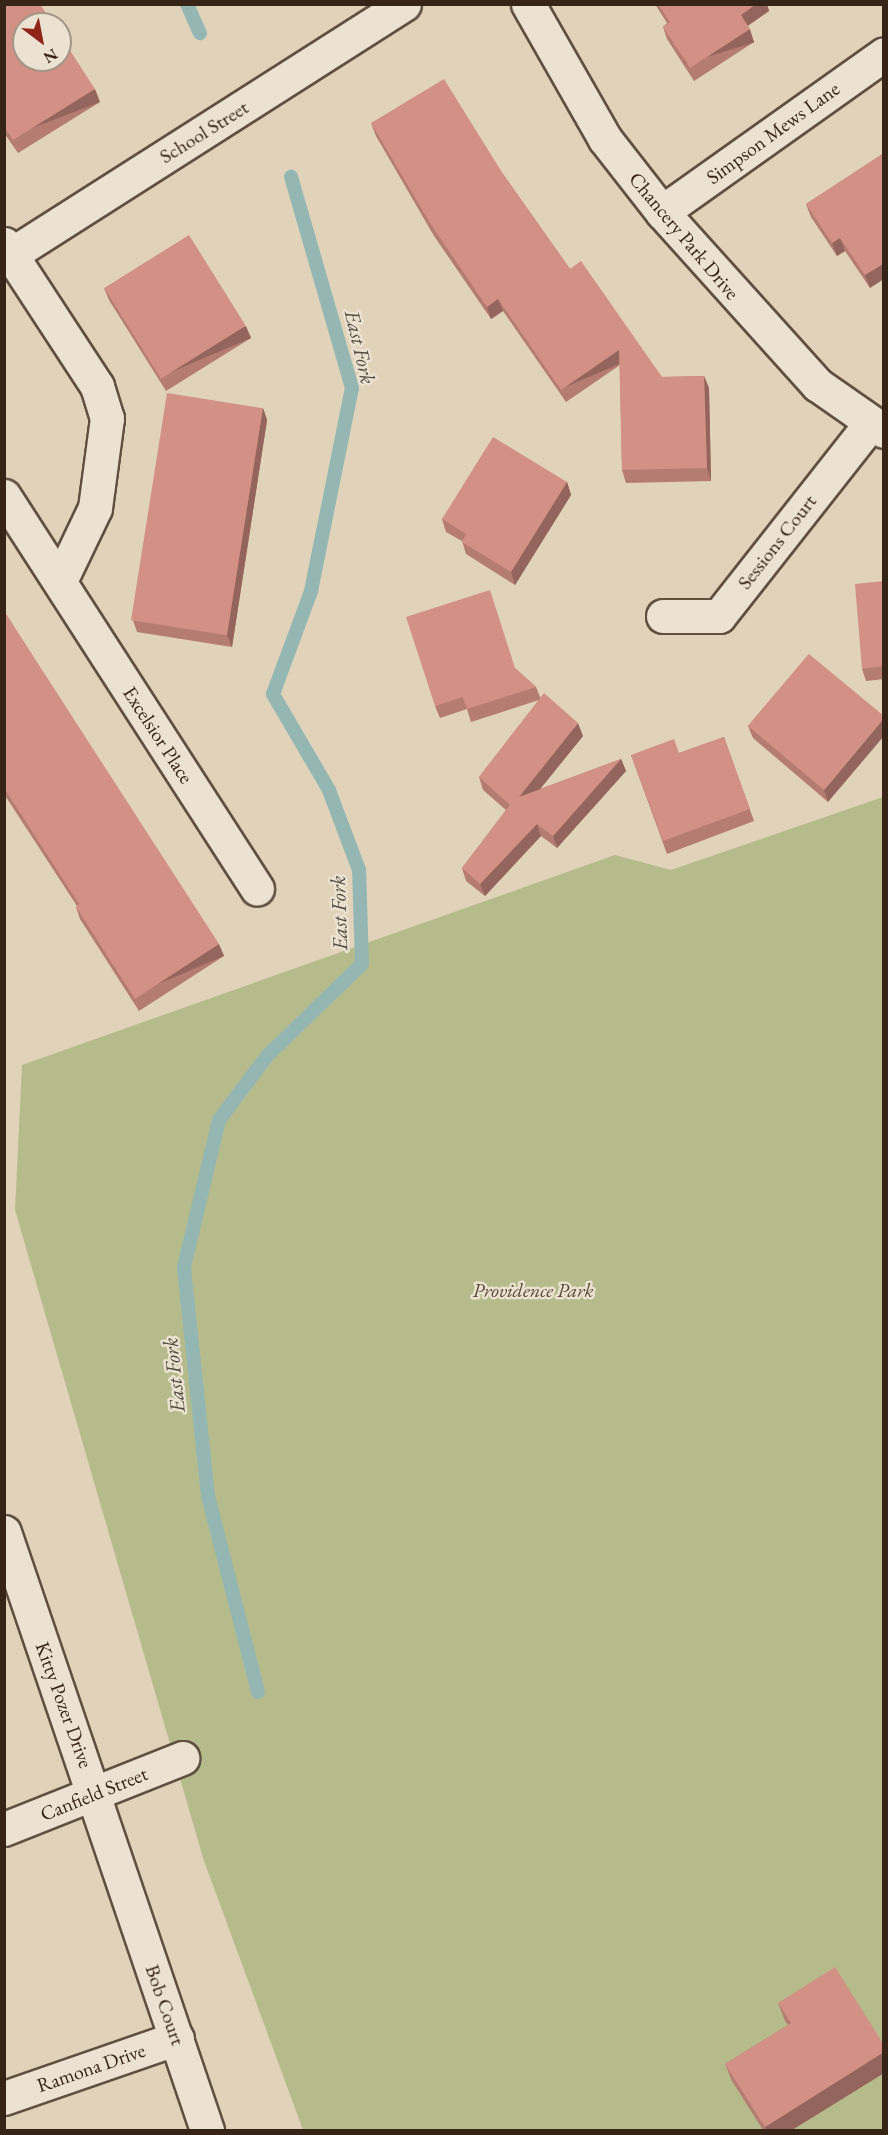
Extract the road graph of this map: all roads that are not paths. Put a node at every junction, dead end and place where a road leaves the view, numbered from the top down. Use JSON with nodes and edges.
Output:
{"nodes":[{"id":1,"x":404,"y":4,"type":"edge"},
{"id":2,"x":528,"y":4,"type":"edge"},
{"id":3,"x":884,"y":54,"type":"edge"},
{"id":4,"x":662,"y":212,"type":"junction"},
{"id":5,"x":7,"y":253,"type":"edge"},
{"id":6,"x":877,"y":428,"type":"edge"},
{"id":7,"x":4,"y":496,"type":"edge"},
{"id":8,"x":60,"y":581,"type":"junction"},
{"id":9,"x":663,"y":616,"type":"dead end"},
{"id":10,"x":257,"y":890,"type":"dead end"},
{"id":11,"x":4,"y":1532,"type":"edge"},
{"id":12,"x":182,"y":1758,"type":"dead end"},
{"id":13,"x":95,"y":1796,"type":"junction"},
{"id":14,"x":4,"y":1829,"type":"edge"},
{"id":15,"x":122,"y":1879,"type":"joint"},
{"id":16,"x":177,"y":2038,"type":"junction"},
{"id":17,"x":4,"y":2098,"type":"edge"},
{"id":18,"x":207,"y":2130,"type":"edge"}],
"edges":[{"from":1,"to":5,"type":"street","name":"School Street"},
{"from":2,"to":4,"type":"street","name":"Chancery Park Drive"},
{"from":3,"to":4,"type":"street","name":"Simpson Mews Lane"},
{"from":4,"to":6,"type":"street","name":"Chancery Park Drive"},
{"from":5,"to":8,"type":"street"},
{"from":6,"to":9,"type":"street","name":"Sessions Court"},
{"from":7,"to":8,"type":"street","name":"Excelsior Place"},
{"from":8,"to":10,"type":"street","name":"Excelsior Place"},
{"from":11,"to":13,"type":"street","name":"Kitty Pozer Drive"},
{"from":12,"to":13,"type":"street","name":"Canfield Street"},
{"from":13,"to":14,"type":"street","name":"Canfield Street"},
{"from":13,"to":15,"type":"street","name":"Kitty Pozer Drive"},
{"from":15,"to":16,"type":"street","name":"Bob Court"},
{"from":16,"to":17,"type":"street","name":"Ramona Drive"},
{"from":16,"to":18,"type":"street","name":"Bob Court"}]}
